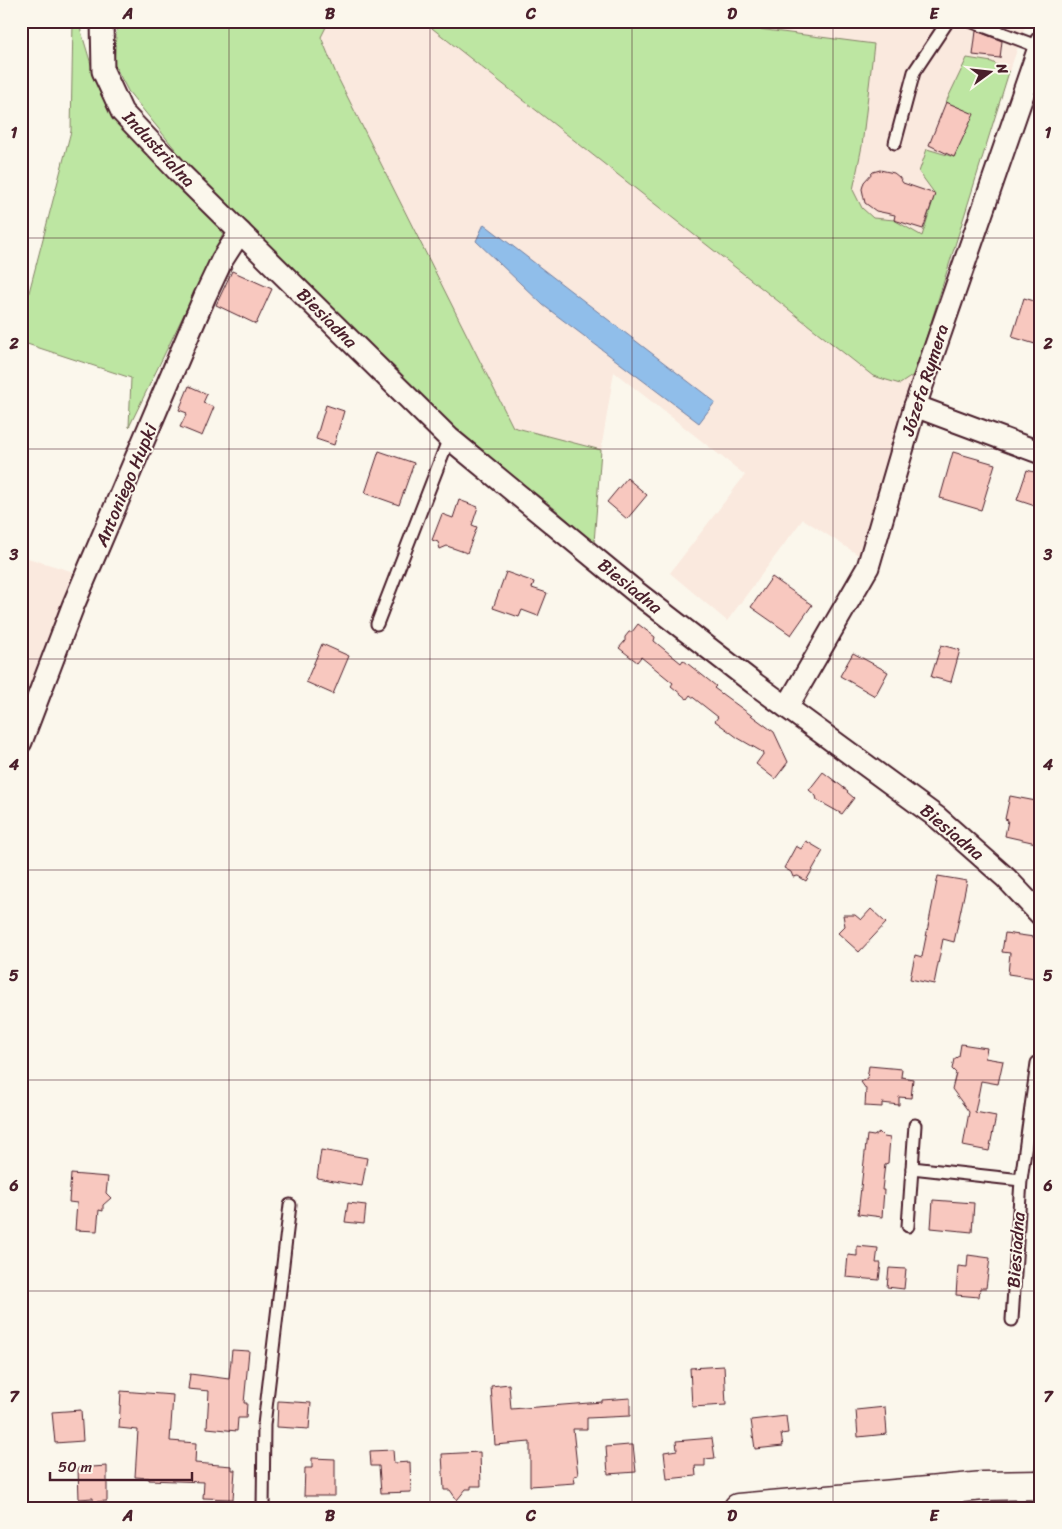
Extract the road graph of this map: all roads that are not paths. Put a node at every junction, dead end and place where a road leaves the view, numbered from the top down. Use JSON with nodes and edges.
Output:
{"nodes":[{"id":1,"x":102,"y":21,"type":"edge"},
{"id":2,"x":948,"y":21,"type":"edge"},
{"id":3,"x":970,"y":21,"type":"edge"},
{"id":4,"x":1040,"y":45,"type":"edge"},
{"id":5,"x":895,"y":143,"type":"dead end"},
{"id":6,"x":240,"y":232,"type":"junction"},
{"id":7,"x":915,"y":406,"type":"junction"},
{"id":8,"x":449,"y":438,"type":"junction"},
{"id":9,"x":1041,"y":453,"type":"edge"},
{"id":10,"x":377,"y":624,"type":"dead end"},
{"id":11,"x":787,"y":707,"type":"junction"},
{"id":12,"x":21,"y":742,"type":"edge"},
{"id":13,"x":1041,"y":916,"type":"edge"},
{"id":14,"x":1041,"y":1060,"type":"edge"},
{"id":15,"x":915,"y":1125,"type":"dead end"},
{"id":16,"x":912,"y":1168,"type":"junction"},
{"id":17,"x":1021,"y":1180,"type":"junction"},
{"id":18,"x":290,"y":1205,"type":"dead end"},
{"id":19,"x":908,"y":1226,"type":"dead end"},
{"id":20,"x":1012,"y":1320,"type":"dead end"},
{"id":21,"x":1041,"y":1485,"type":"edge"},
{"id":22,"x":893,"y":1501,"type":"edge"},
{"id":23,"x":263,"y":1508,"type":"edge"},
{"id":24,"x":738,"y":1508,"type":"edge"}],
"edges":[{"from":1,"to":6,"type":"street","name":"Industrialna"},
{"from":2,"to":5,"type":"lane"},
{"from":3,"to":4,"type":"lane"},
{"from":4,"to":7,"type":"street","name":"Józefa Rymera"},
{"from":6,"to":8,"type":"street","name":"Biesiadna"},
{"from":6,"to":12,"type":"street","name":"Antoniego Hupki"},
{"from":7,"to":9,"type":"street"},
{"from":7,"to":11,"type":"street","name":"Józefa Rymera"},
{"from":8,"to":10,"type":"lane"},
{"from":8,"to":11,"type":"street","name":"Biesiadna"},
{"from":11,"to":13,"type":"street","name":"Biesiadna"},
{"from":14,"to":17,"type":"lane","name":"Biesiadna"},
{"from":15,"to":16,"type":"lane"},
{"from":16,"to":17,"type":"lane"},
{"from":16,"to":19,"type":"lane"},
{"from":17,"to":20,"type":"lane","name":"Biesiadna"},
{"from":18,"to":23,"type":"lane"},
{"from":21,"to":22,"type":"street"},
{"from":22,"to":24,"type":"street"}]}
